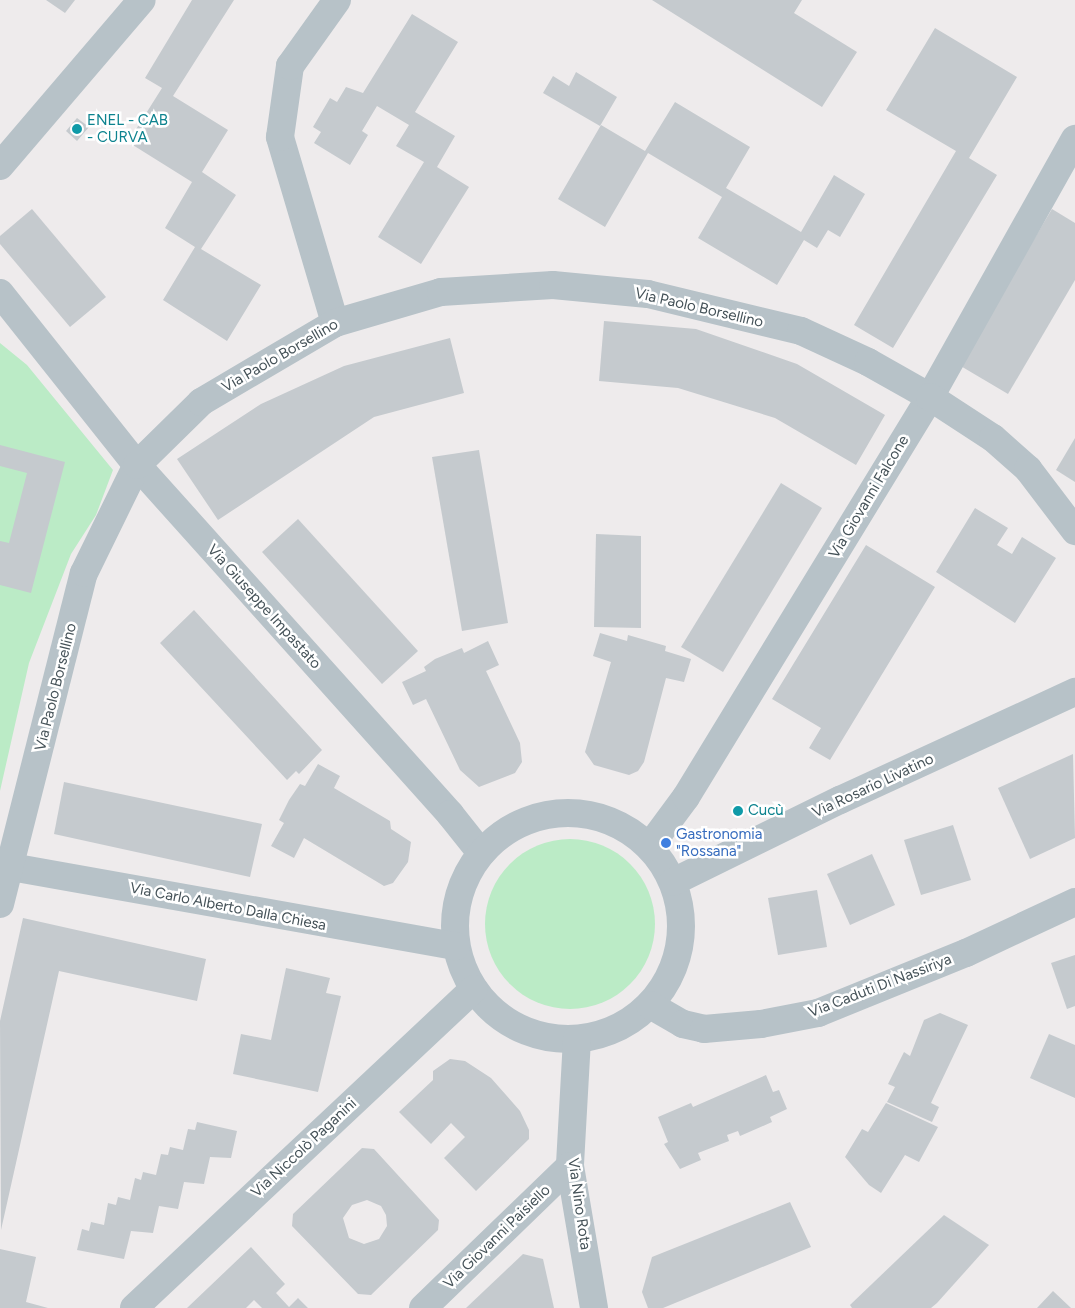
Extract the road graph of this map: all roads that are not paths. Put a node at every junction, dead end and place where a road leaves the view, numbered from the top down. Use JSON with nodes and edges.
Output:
{"nodes":[{"id":1,"x":142,"y":0,"type":"edge"},
{"id":2,"x":337,"y":0,"type":"edge"},
{"id":3,"x":1075,"y":139,"type":"edge"},
{"id":4,"x":0,"y":166,"type":"edge"},
{"id":5,"x":0,"y":293,"type":"edge"},
{"id":6,"x":334,"y":323,"type":"junction"},
{"id":7,"x":0,"y":324,"type":"edge"},
{"id":8,"x":52,"y":358,"type":"junction"},
{"id":9,"x":930,"y":397,"type":"junction"},
{"id":10,"x":137,"y":465,"type":"junction"},
{"id":11,"x":1075,"y":531,"type":"edge"},
{"id":12,"x":1075,"y":692,"type":"edge"},
{"id":13,"x":649,"y":846,"type":"junction"},
{"id":14,"x":481,"y":853,"type":"junction"},
{"id":15,"x":5,"y":866,"type":"edge"},
{"id":16,"x":673,"y":882,"type":"junction"},
{"id":17,"x":1075,"y":902,"type":"edge"},
{"id":18,"x":0,"y":904,"type":"edge"},
{"id":19,"x":456,"y":946,"type":"junction"},
{"id":20,"x":474,"y":989,"type":"junction"},
{"id":21,"x":650,"y":1005,"type":"junction"},
{"id":22,"x":577,"y":1039,"type":"junction"},
{"id":23,"x":570,"y":1166,"type":"junction"},
{"id":24,"x":134,"y":1308,"type":"edge"},
{"id":25,"x":423,"y":1308,"type":"edge"},
{"id":26,"x":594,"y":1308,"type":"edge"}],
"edges":[{"from":1,"to":4,"type":"street"},
{"from":2,"to":6,"type":"street"},
{"from":3,"to":9,"type":"street","name":"Via Giovanni Falcone"},
{"from":5,"to":8,"type":"street","name":"Via Giuseppe Impastato"},
{"from":6,"to":9,"type":"street","name":"Via Paolo Borsellino"},
{"from":6,"to":10,"type":"street","name":"Via Paolo Borsellino"},
{"from":7,"to":8,"type":"street","name":"Via Giuseppe Impastato"},
{"from":8,"to":10,"type":"street","name":"Via Giuseppe Impastato"},
{"from":9,"to":11,"type":"street","name":"Via Paolo Borsellino"},
{"from":9,"to":13,"type":"street","name":"Via Giovanni Falcone"},
{"from":10,"to":14,"type":"street","name":"Via Giuseppe Impastato"},
{"from":10,"to":15,"type":"street","name":"Via Paolo Borsellino"},
{"from":12,"to":16,"type":"street","name":"Via Rosario Livatino"},
{"from":13,"to":14,"type":"street"},
{"from":13,"to":16,"type":"street"},
{"from":14,"to":19,"type":"street"},
{"from":15,"to":18,"type":"street","name":"Via Paolo Borsellino"},
{"from":15,"to":19,"type":"street","name":"Via Carlo Alberto Dalla Chiesa"},
{"from":16,"to":21,"type":"street"},
{"from":17,"to":21,"type":"street","name":"Via Caduti Di Nassiriya"},
{"from":19,"to":20,"type":"street"},
{"from":20,"to":22,"type":"street"},
{"from":20,"to":24,"type":"street","name":"Via Niccolò Paganini"},
{"from":21,"to":22,"type":"street"},
{"from":22,"to":23,"type":"street","name":"Via Nino Rota"},
{"from":23,"to":25,"type":"street","name":"Via Giovanni Paisiello"},
{"from":23,"to":26,"type":"street","name":"Via Nino Rota"}]}
